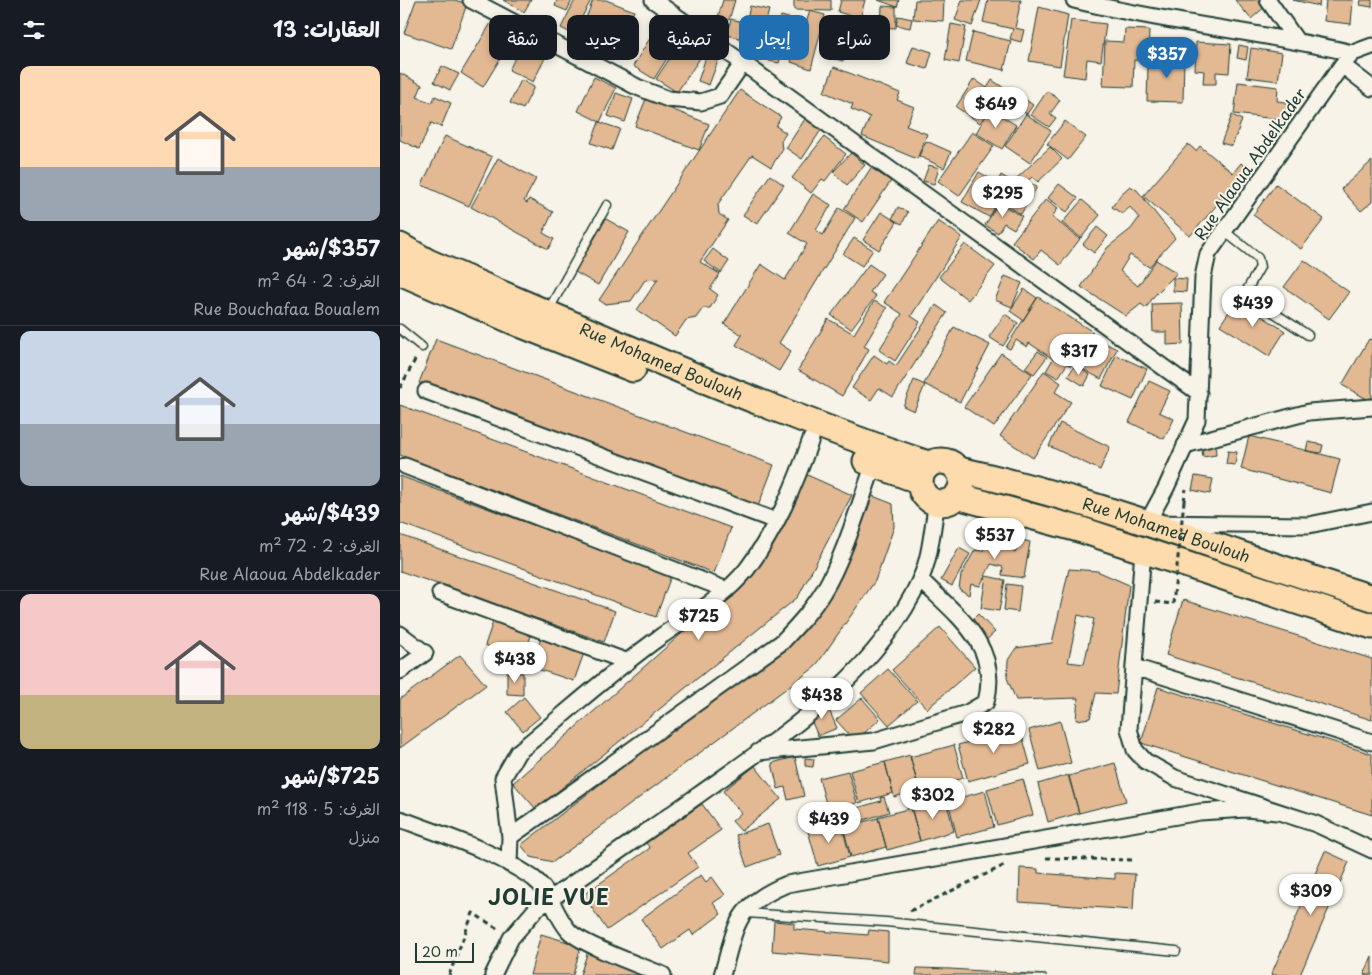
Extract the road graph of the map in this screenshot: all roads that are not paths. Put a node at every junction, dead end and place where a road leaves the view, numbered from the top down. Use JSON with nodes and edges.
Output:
{"nodes":[{"id":1,"x":471,"y":0,"type":"edge"},
{"id":2,"x":653,"y":0,"type":"edge"},
{"id":3,"x":1074,"y":0,"type":"edge"},
{"id":4,"x":1268,"y":0,"type":"edge"},
{"id":5,"x":1296,"y":40,"type":"junction"},
{"id":6,"x":1372,"y":46,"type":"edge"},
{"id":7,"x":1353,"y":53,"type":"junction"},
{"id":8,"x":744,"y":63,"type":"junction"},
{"id":9,"x":1342,"y":64,"type":"junction"},
{"id":10,"x":1372,"y":88,"type":"edge"},
{"id":11,"x":607,"y":206,"type":"dead end"},
{"id":12,"x":1224,"y":231,"type":"junction"},
{"id":13,"x":400,"y":246,"type":"edge"},
{"id":14,"x":400,"y":272,"type":"edge"},
{"id":15,"x":547,"y":313,"type":"junction"},
{"id":16,"x":400,"y":329,"type":"edge"},
{"id":17,"x":1308,"y":335,"type":"dead end"},
{"id":18,"x":422,"y":347,"type":"road end"},
{"id":19,"x":426,"y":391,"type":"dead end"},
{"id":20,"x":1199,"y":393,"type":"junction"},
{"id":21,"x":1372,"y":407,"type":"edge"},
{"id":22,"x":811,"y":440,"type":"junction"},
{"id":23,"x":1185,"y":445,"type":"junction"},
{"id":24,"x":874,"y":464,"type":"junction"},
{"id":25,"x":405,"y":466,"type":"dead end"},
{"id":26,"x":959,"y":470,"type":"junction"},
{"id":27,"x":924,"y":473,"type":"junction"},
{"id":28,"x":947,"y":499,"type":"junction"},
{"id":29,"x":1372,"y":512,"type":"edge"},
{"id":30,"x":776,"y":521,"type":"junction"},
{"id":31,"x":1147,"y":523,"type":"junction"},
{"id":32,"x":1143,"y":551,"type":"junction"},
{"id":33,"x":920,"y":579,"type":"junction"},
{"id":34,"x":727,"y":590,"type":"junction"},
{"id":35,"x":440,"y":592,"type":"dead end"},
{"id":36,"x":1372,"y":598,"type":"edge"},
{"id":37,"x":1372,"y":626,"type":"edge"},
{"id":38,"x":400,"y":634,"type":"edge"},
{"id":39,"x":628,"y":662,"type":"junction"},
{"id":40,"x":1134,"y":667,"type":"junction"},
{"id":41,"x":400,"y":671,"type":"edge"},
{"id":42,"x":1372,"y":742,"type":"edge"},
{"id":43,"x":758,"y":752,"type":"junction"},
{"id":44,"x":1277,"y":812,"type":"junction"},
{"id":45,"x":400,"y":819,"type":"edge"},
{"id":46,"x":510,"y":837,"type":"junction"},
{"id":47,"x":1372,"y":850,"type":"edge"},
{"id":48,"x":509,"y":864,"type":"junction"},
{"id":49,"x":552,"y":899,"type":"junction"},
{"id":50,"x":743,"y":913,"type":"junction"},
{"id":51,"x":1176,"y":951,"type":"dead end"},
{"id":52,"x":493,"y":975,"type":"edge"},
{"id":53,"x":663,"y":975,"type":"edge"},
{"id":54,"x":722,"y":975,"type":"edge"}],
"edges":[{"from":1,"to":8,"type":"street"},
{"from":2,"to":8,"type":"street"},
{"from":3,"to":5,"type":"street"},
{"from":4,"to":5,"type":"street"},
{"from":5,"to":7,"type":"street"},
{"from":6,"to":7,"type":"street","name":"Rue Alaoua Abdelkader"},
{"from":7,"to":9,"type":"street","name":"Rue Alaoua Abdelkader"},
{"from":8,"to":20,"type":"street"},
{"from":9,"to":10,"type":"street"},
{"from":9,"to":12,"type":"street","name":"Rue Alaoua Abdelkader"},
{"from":11,"to":15,"type":"lane"},
{"from":12,"to":17,"type":"lane"},
{"from":12,"to":20,"type":"street","name":"Rue Alaoua Abdelkader"},
{"from":13,"to":15,"type":"main road","name":"Rue Mohamed Boulouh"},
{"from":14,"to":22,"type":"main road"},
{"from":15,"to":27,"type":"main road","name":"Rue Mohamed Boulouh"},
{"from":16,"to":18,"type":"lane"},
{"from":19,"to":30,"type":"street"},
{"from":20,"to":23,"type":"street","name":"Rue Alaoua Abdelkader"},
{"from":21,"to":23,"type":"street"},
{"from":22,"to":24,"type":"main road"},
{"from":22,"to":30,"type":"street"},
{"from":23,"to":31,"type":"street","name":"Rue Alaoua Abdelkader"},
{"from":24,"to":27,"type":"main road"},
{"from":24,"to":46,"type":"street"},
{"from":25,"to":34,"type":"street"},
{"from":26,"to":27,"type":"main road"},
{"from":26,"to":28,"type":"main road"},
{"from":26,"to":31,"type":"main road","name":"Rue Mohamed Boulouh"},
{"from":27,"to":28,"type":"main road"},
{"from":28,"to":32,"type":"main road"},
{"from":28,"to":33,"type":"street"},
{"from":29,"to":31,"type":"street"},
{"from":30,"to":34,"type":"street"},
{"from":31,"to":36,"type":"main road","name":"Rue Mohamed Boulouh"},
{"from":32,"to":37,"type":"main road"},
{"from":32,"to":40,"type":"street"},
{"from":33,"to":43,"type":"street"},
{"from":33,"to":43,"type":"street"},
{"from":34,"to":39,"type":"street"},
{"from":35,"to":39,"type":"street"},
{"from":38,"to":41,"type":"street"},
{"from":39,"to":46,"type":"street"},
{"from":40,"to":42,"type":"street"},
{"from":40,"to":44,"type":"street"},
{"from":43,"to":49,"type":"street"},
{"from":44,"to":47,"type":"street"},
{"from":44,"to":50,"type":"street"},
{"from":45,"to":48,"type":"street"},
{"from":46,"to":48,"type":"street"},
{"from":48,"to":49,"type":"street"},
{"from":49,"to":52,"type":"street"},
{"from":49,"to":53,"type":"street"},
{"from":50,"to":51,"type":"lane"},
{"from":50,"to":54,"type":"street"}]}
